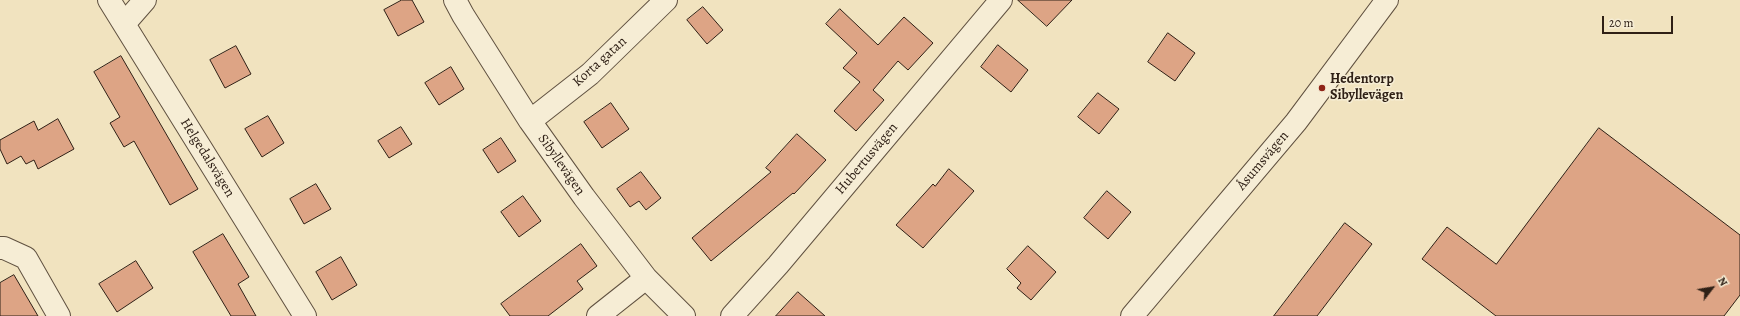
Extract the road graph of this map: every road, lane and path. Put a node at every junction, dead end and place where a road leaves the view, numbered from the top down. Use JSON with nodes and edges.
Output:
{"nodes":[{"id":1,"x":109,"y":0,"type":"edge"},
{"id":2,"x":145,"y":0,"type":"edge"},
{"id":3,"x":455,"y":0,"type":"edge"},
{"id":4,"x":666,"y":0,"type":"edge"},
{"id":5,"x":1001,"y":0,"type":"edge"},
{"id":6,"x":1387,"y":0,"type":"edge"},
{"id":7,"x":124,"y":24,"type":"junction"},
{"id":8,"x":530,"y":121,"type":"junction"},
{"id":9,"x":0,"y":248,"type":"edge"},
{"id":10,"x":646,"y":278,"type":"junction"},
{"id":11,"x":59,"y":316,"type":"edge"},
{"id":12,"x":305,"y":316,"type":"edge"},
{"id":13,"x":598,"y":316,"type":"edge"},
{"id":14,"x":684,"y":316,"type":"edge"},
{"id":15,"x":732,"y":316,"type":"edge"},
{"id":16,"x":1132,"y":316,"type":"edge"}],
"edges":[{"from":1,"to":7,"type":"street","name":"Helgedalsvägen"},
{"from":2,"to":7,"type":"street"},
{"from":3,"to":8,"type":"street","name":"Sibyllevägen"},
{"from":4,"to":8,"type":"street","name":"Korta gatan"},
{"from":5,"to":15,"type":"street","name":"Hubertusvägen"},
{"from":6,"to":16,"type":"street","name":"Åsumsvägen"},
{"from":7,"to":12,"type":"street","name":"Helgedalsvägen"},
{"from":8,"to":10,"type":"street","name":"Sibyllevägen"},
{"from":9,"to":11,"type":"street"},
{"from":10,"to":13,"type":"street"},
{"from":10,"to":14,"type":"street","name":"Sibyllevägen"}]}
